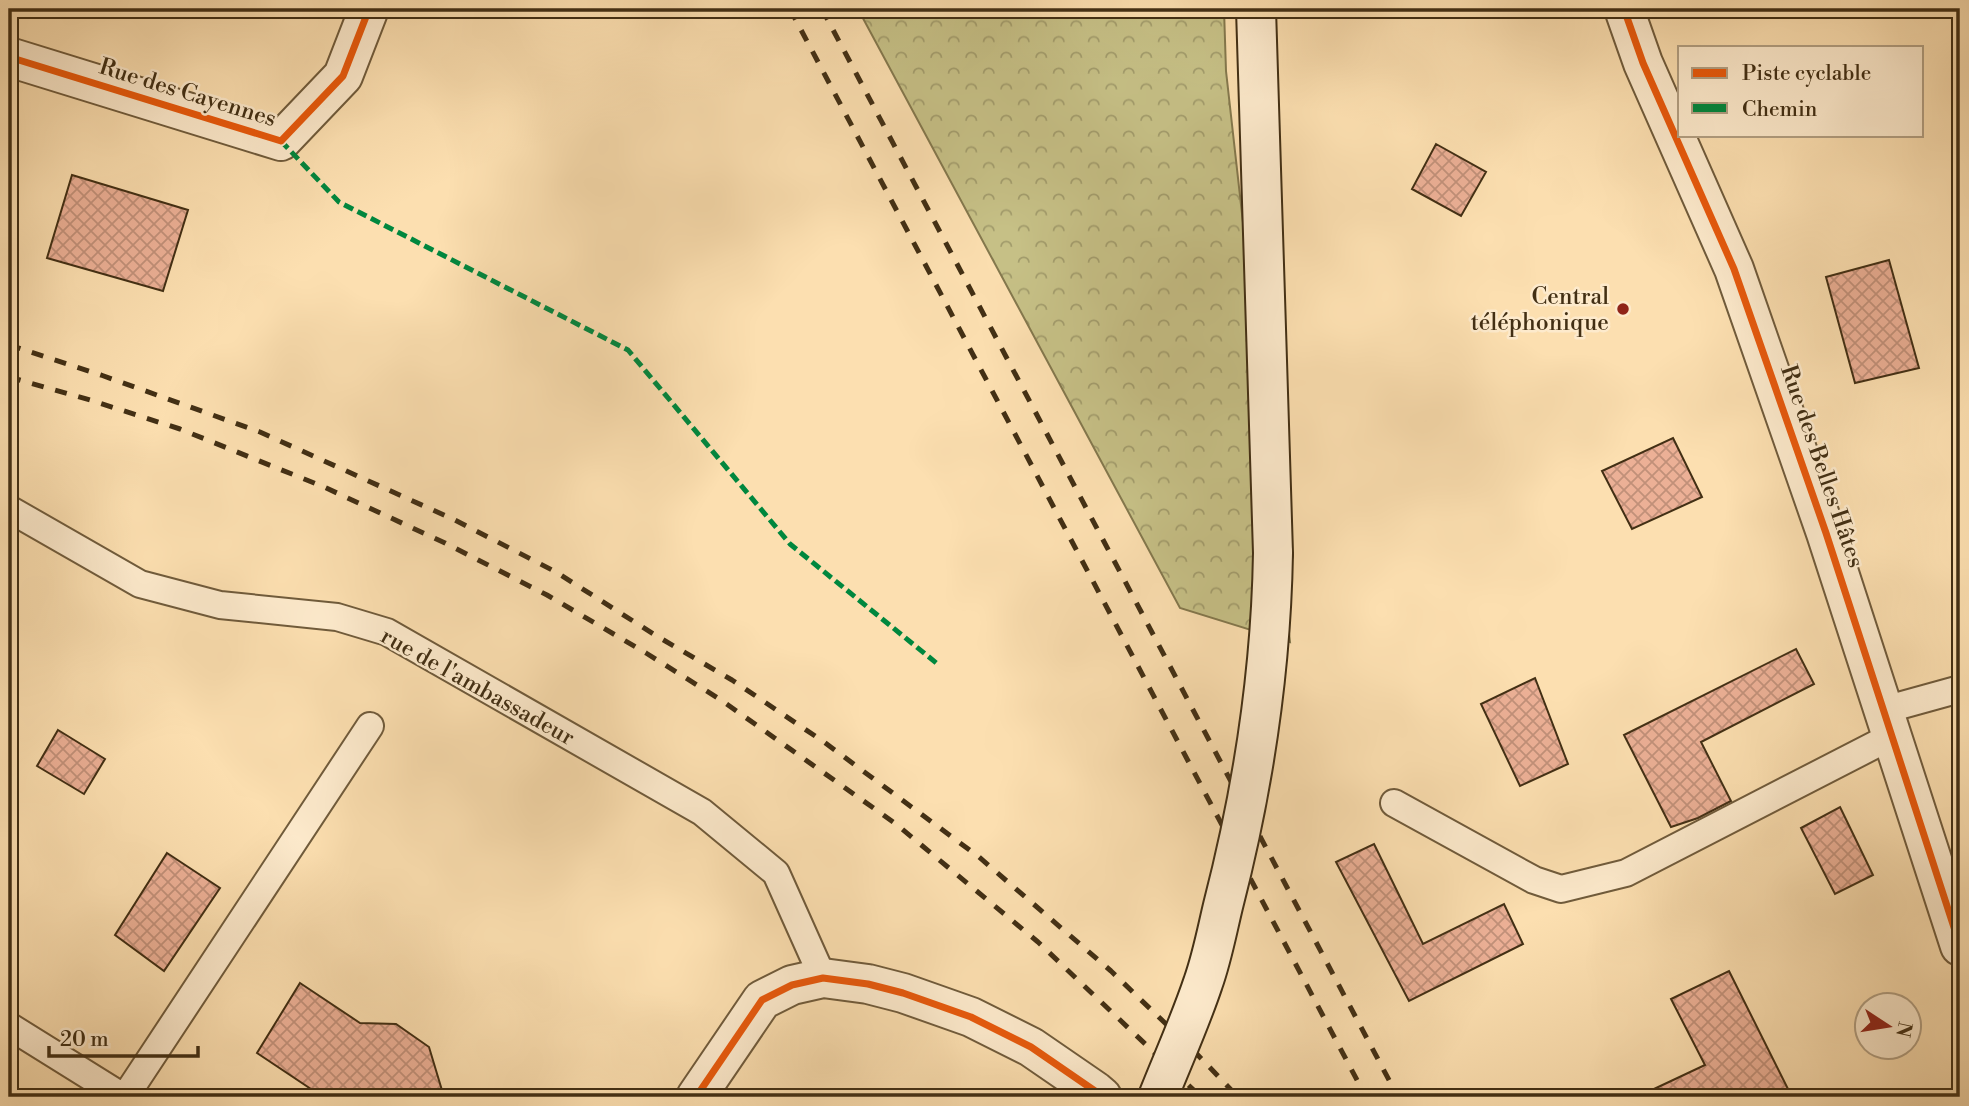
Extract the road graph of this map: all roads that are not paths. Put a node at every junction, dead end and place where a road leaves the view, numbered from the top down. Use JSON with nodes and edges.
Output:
{"nodes":[{"id":1,"x":369,"y":9,"type":"edge"},
{"id":2,"x":1256,"y":9,"type":"edge"},
{"id":3,"x":1624,"y":9,"type":"edge"},
{"id":4,"x":9,"y":57,"type":"edge"},
{"id":5,"x":9,"y":509,"type":"edge"},
{"id":6,"x":1960,"y":689,"type":"edge"},
{"id":7,"x":1888,"y":723,"type":"junction"},
{"id":8,"x":370,"y":726,"type":"dead end"},
{"id":9,"x":1394,"y":803,"type":"dead end"},
{"id":10,"x":1960,"y":946,"type":"edge"},
{"id":11,"x":823,"y":978,"type":"junction"},
{"id":12,"x":9,"y":1026,"type":"edge"},
{"id":13,"x":124,"y":1097,"type":"edge"},
{"id":14,"x":696,"y":1097,"type":"edge"},
{"id":15,"x":1102,"y":1097,"type":"edge"},
{"id":16,"x":1158,"y":1097,"type":"edge"}],
"edges":[{"from":1,"to":4,"type":"street","name":"Rue des Cayennes"},
{"from":2,"to":16,"type":"street","bridge":true},
{"from":3,"to":7,"type":"street","name":"Rue des Belles Hâtes"},
{"from":5,"to":11,"type":"lane","name":"rue de l'ambassadeur"},
{"from":6,"to":7,"type":"lane"},
{"from":7,"to":9,"type":"lane"},
{"from":7,"to":10,"type":"street","name":"Rue des Belles Hâtes"},
{"from":8,"to":13,"type":"lane"},
{"from":11,"to":14,"type":"street"},
{"from":11,"to":15,"type":"street"},
{"from":12,"to":13,"type":"lane"}]}
